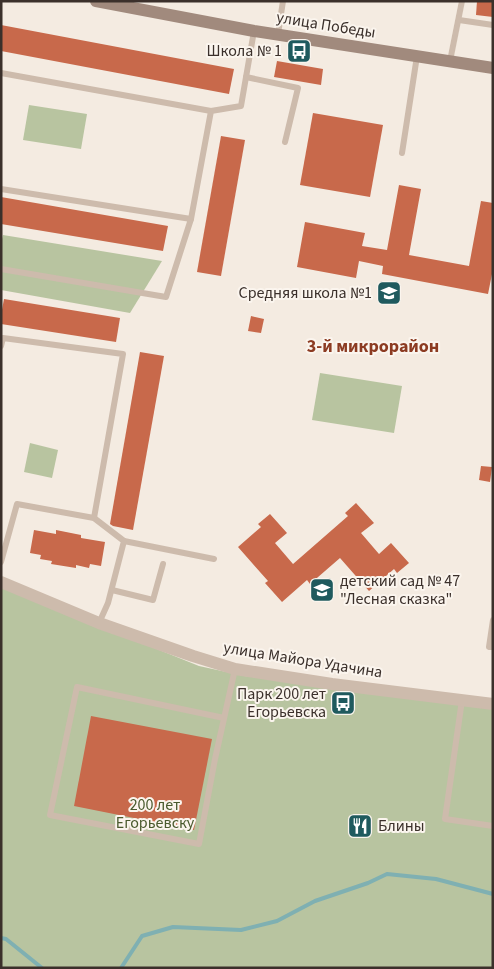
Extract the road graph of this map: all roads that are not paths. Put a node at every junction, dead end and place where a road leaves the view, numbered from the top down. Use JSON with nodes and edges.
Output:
{"nodes":[{"id":1,"x":96,"y":1,"type":"edge"},
{"id":2,"x":283,"y":1,"type":"edge"},
{"id":3,"x":462,"y":1,"type":"edge"},
{"id":4,"x":119,"y":3,"type":"edge"},
{"id":5,"x":459,"y":20,"type":"junction"},
{"id":6,"x":493,"y":25,"type":"edge"},
{"id":7,"x":254,"y":31,"type":"junction"},
{"id":8,"x":278,"y":34,"type":"junction"},
{"id":9,"x":417,"y":56,"type":"junction"},
{"id":10,"x":450,"y":62,"type":"junction"},
{"id":11,"x":493,"y":68,"type":"edge"},
{"id":12,"x":1,"y":73,"type":"edge"},
{"id":13,"x":246,"y":77,"type":"junction"},
{"id":14,"x":211,"y":111,"type":"junction"},
{"id":15,"x":285,"y":142,"type":"dead end"},
{"id":16,"x":402,"y":153,"type":"dead end"},
{"id":17,"x":1,"y":189,"type":"edge"},
{"id":18,"x":191,"y":218,"type":"junction"},
{"id":19,"x":1,"y":270,"type":"edge"},
{"id":20,"x":1,"y":346,"type":"edge"},
{"id":21,"x":94,"y":518,"type":"junction"},
{"id":22,"x":124,"y":541,"type":"junction"},
{"id":23,"x":214,"y":559,"type":"dead end"},
{"id":24,"x":1,"y":562,"type":"edge"},
{"id":25,"x":163,"y":564,"type":"dead end"},
{"id":26,"x":1,"y":582,"type":"edge"},
{"id":27,"x":112,"y":590,"type":"junction"},
{"id":28,"x":493,"y":620,"type":"edge"},
{"id":29,"x":99,"y":623,"type":"junction"},
{"id":30,"x":493,"y":647,"type":"edge"},
{"id":31,"x":235,"y":669,"type":"junction"},
{"id":32,"x":462,"y":700,"type":"junction"},
{"id":33,"x":493,"y":704,"type":"edge"},
{"id":34,"x":224,"y":718,"type":"junction"},
{"id":35,"x":493,"y":826,"type":"edge"}],
"edges":[{"from":1,"to":4,"type":"street","name":"улица Победы"},
{"from":2,"to":8,"type":"lane"},
{"from":3,"to":5,"type":"lane"},
{"from":4,"to":7,"type":"street","name":"улица Победы"},
{"from":5,"to":6,"type":"lane"},
{"from":5,"to":10,"type":"lane"},
{"from":7,"to":8,"type":"street","name":"улица Победы"},
{"from":7,"to":13,"type":"lane"},
{"from":8,"to":9,"type":"street","name":"улица Победы"},
{"from":9,"to":10,"type":"street","name":"улица Победы"},
{"from":9,"to":16,"type":"lane"},
{"from":10,"to":11,"type":"street","name":"улица Победы"},
{"from":12,"to":14,"type":"lane"},
{"from":13,"to":14,"type":"lane"},
{"from":13,"to":15,"type":"lane"},
{"from":14,"to":18,"type":"lane"},
{"from":17,"to":18,"type":"lane"},
{"from":18,"to":19,"type":"lane"},
{"from":20,"to":21,"type":"lane"},
{"from":21,"to":22,"type":"lane"},
{"from":21,"to":24,"type":"lane"},
{"from":22,"to":23,"type":"lane"},
{"from":22,"to":27,"type":"lane"},
{"from":25,"to":27,"type":"lane"},
{"from":26,"to":29,"type":"street","name":"улица Майора Удачина"},
{"from":27,"to":29,"type":"lane"},
{"from":28,"to":30,"type":"lane"},
{"from":29,"to":31,"type":"street","name":"улица Майора Удачина"},
{"from":31,"to":32,"type":"street","name":"улица Майора Удачина"},
{"from":31,"to":34,"type":"lane"},
{"from":32,"to":33,"type":"street","name":"улица Майора Удачина"},
{"from":32,"to":35,"type":"lane"},
{"from":34,"to":34,"type":"lane"}]}
